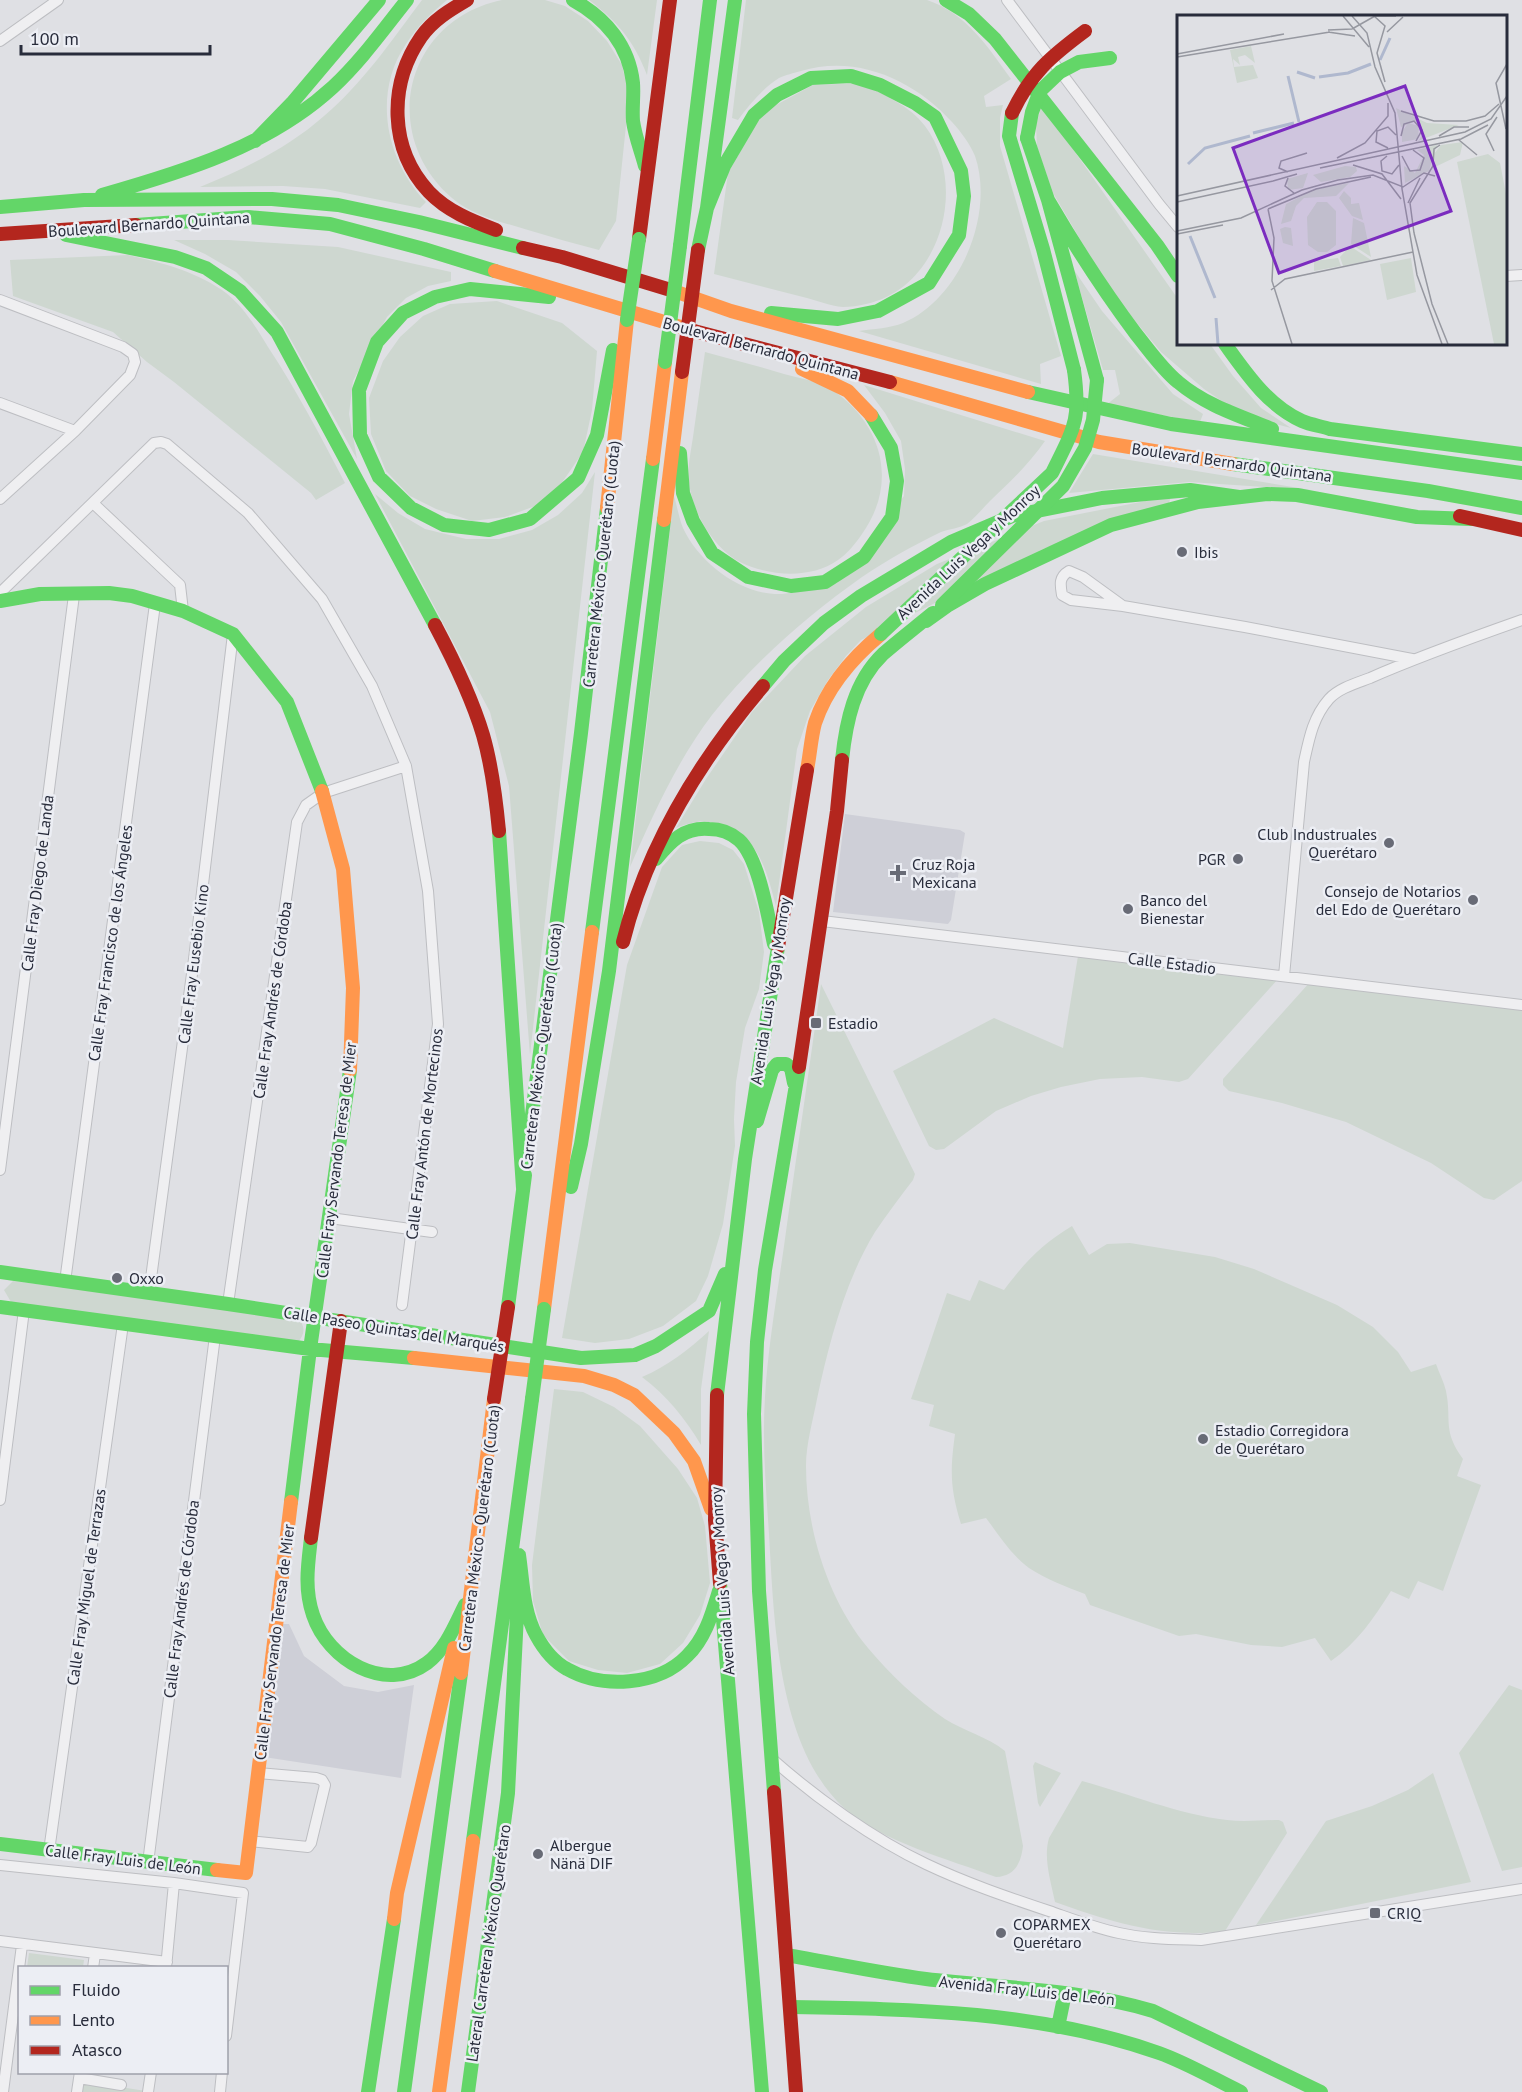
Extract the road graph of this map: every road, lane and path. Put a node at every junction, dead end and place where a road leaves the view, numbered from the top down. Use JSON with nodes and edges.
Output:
{"nodes":[{"id":1,"x":58,"y":0,"type":"edge"},
{"id":2,"x":379,"y":0,"type":"edge"},
{"id":3,"x":407,"y":0,"type":"edge"},
{"id":4,"x":467,"y":0,"type":"edge"},
{"id":5,"x":573,"y":0,"type":"edge"},
{"id":6,"x":664,"y":0,"type":"edge"},
{"id":7,"x":670,"y":0,"type":"edge"},
{"id":8,"x":710,"y":0,"type":"edge"},
{"id":9,"x":718,"y":0,"type":"edge"},
{"id":10,"x":735,"y":0,"type":"edge"},
{"id":11,"x":946,"y":0,"type":"edge"},
{"id":12,"x":1007,"y":0,"type":"edge"},
{"id":13,"x":707,"y":26,"type":"junction"},
{"id":14,"x":1085,"y":31,"type":"dead end"},
{"id":15,"x":665,"y":35,"type":"junction"},
{"id":16,"x":0,"y":41,"type":"edge"},
{"id":17,"x":1110,"y":58,"type":"dead end"},
{"id":18,"x":255,"y":141,"type":"junction"},
{"id":19,"x":647,"y":173,"type":"junction"},
{"id":20,"x":84,"y":200,"type":"junction"},
{"id":21,"x":1048,"y":200,"type":"junction"},
{"id":22,"x":0,"y":207,"type":"edge"},
{"id":23,"x":707,"y":208,"type":"junction"},
{"id":24,"x":1177,"y":225,"type":"edge"},
{"id":25,"x":46,"y":231,"type":"junction"},
{"id":26,"x":0,"y":234,"type":"edge"},
{"id":27,"x":562,"y":257,"type":"junction"},
{"id":28,"x":1177,"y":273,"type":"edge"},
{"id":29,"x":1522,"y":274,"type":"edge"},
{"id":30,"x":1507,"y":276,"type":"edge"},
{"id":31,"x":0,"y":300,"type":"edge"},
{"id":32,"x":596,"y":302,"type":"junction"},
{"id":33,"x":731,"y":311,"type":"junction"},
{"id":34,"x":627,"y":320,"type":"junction"},
{"id":35,"x":726,"y":341,"type":"junction"},
{"id":36,"x":1226,"y":345,"type":"edge"},
{"id":37,"x":0,"y":404,"type":"edge"},
{"id":38,"x":677,"y":408,"type":"junction"},
{"id":39,"x":75,"y":431,"type":"junction"},
{"id":40,"x":1308,"y":442,"type":"junction"},
{"id":41,"x":1522,"y":454,"type":"edge"},
{"id":42,"x":1285,"y":470,"type":"junction"},
{"id":43,"x":1522,"y":473,"type":"edge"},
{"id":44,"x":1239,"y":496,"type":"junction"},
{"id":45,"x":1,"y":498,"type":"edge"},
{"id":46,"x":94,"y":504,"type":"junction"},
{"id":47,"x":1522,"y":508,"type":"edge"},
{"id":48,"x":1471,"y":519,"type":"junction"},
{"id":49,"x":1522,"y":530,"type":"edge"},
{"id":50,"x":0,"y":593,"type":"edge"},
{"id":51,"x":74,"y":595,"type":"junction"},
{"id":52,"x":0,"y":601,"type":"edge"},
{"id":53,"x":155,"y":604,"type":"junction"},
{"id":54,"x":1123,"y":606,"type":"junction"},
{"id":55,"x":183,"y":611,"type":"junction"},
{"id":56,"x":1522,"y":620,"type":"edge"},
{"id":57,"x":926,"y":621,"type":"junction"},
{"id":58,"x":233,"y":634,"type":"junction"},
{"id":59,"x":1413,"y":659,"type":"junction"},
{"id":60,"x":406,"y":766,"type":"junction"},
{"id":61,"x":323,"y":793,"type":"junction"},
{"id":62,"x":652,"y":864,"type":"junction"},
{"id":63,"x":822,"y":921,"type":"junction"},
{"id":64,"x":775,"y":951,"type":"junction"},
{"id":65,"x":609,"y":971,"type":"junction"},
{"id":66,"x":1284,"y":976,"type":"junction"},
{"id":67,"x":1522,"y":1005,"type":"edge"},
{"id":68,"x":793,"y":1107,"type":"junction"},
{"id":69,"x":745,"y":1159,"type":"junction"},
{"id":70,"x":0,"y":1170,"type":"edge"},
{"id":71,"x":523,"y":1188,"type":"junction"},
{"id":72,"x":330,"y":1218,"type":"junction"},
{"id":73,"x":413,"y":1231,"type":"junction"},
{"id":74,"x":432,"y":1232,"type":"dead end"},
{"id":75,"x":554,"y":1238,"type":"junction"},
{"id":76,"x":734,"y":1248,"type":"junction"},
{"id":77,"x":0,"y":1272,"type":"edge"},
{"id":78,"x":65,"y":1282,"type":"junction"},
{"id":79,"x":149,"y":1293,"type":"junction"},
{"id":80,"x":228,"y":1304,"type":"junction"},
{"id":81,"x":402,"y":1305,"type":"dead end"},
{"id":82,"x":0,"y":1307,"type":"edge"},
{"id":83,"x":24,"y":1310,"type":"junction"},
{"id":84,"x":315,"y":1317,"type":"junction"},
{"id":85,"x":341,"y":1321,"type":"junction"},
{"id":86,"x":123,"y":1324,"type":"junction"},
{"id":87,"x":215,"y":1336,"type":"junction"},
{"id":88,"x":310,"y":1349,"type":"junction"},
{"id":89,"x":336,"y":1351,"type":"junction"},
{"id":90,"x":523,"y":1467,"type":"junction"},
{"id":91,"x":0,"y":1500,"type":"edge"},
{"id":92,"x":715,"y":1520,"type":"junction"},
{"id":93,"x":519,"y":1555,"type":"junction"},
{"id":94,"x":721,"y":1583,"type":"junction"},
{"id":95,"x":471,"y":1595,"type":"junction"},
{"id":96,"x":469,"y":1609,"type":"junction"},
{"id":97,"x":772,"y":1759,"type":"junction"},
{"id":98,"x":258,"y":1773,"type":"junction"},
{"id":99,"x":250,"y":1841,"type":"junction"},
{"id":100,"x":0,"y":1844,"type":"edge"},
{"id":101,"x":49,"y":1851,"type":"junction"},
{"id":102,"x":148,"y":1863,"type":"junction"},
{"id":103,"x":0,"y":1865,"type":"edge"},
{"id":104,"x":246,"y":1873,"type":"joint"},
{"id":105,"x":174,"y":1883,"type":"junction"},
{"id":106,"x":1522,"y":1889,"type":"edge"},
{"id":107,"x":0,"y":1941,"type":"edge"},
{"id":108,"x":22,"y":1945,"type":"junction"},
{"id":109,"x":95,"y":1954,"type":"junction"},
{"id":110,"x":786,"y":1955,"type":"junction"},
{"id":111,"x":166,"y":1965,"type":"edge"},
{"id":112,"x":20,"y":1966,"type":"edge"},
{"id":113,"x":93,"y":1966,"type":"edge"},
{"id":114,"x":18,"y":1987,"type":"edge"},
{"id":115,"x":1065,"y":1993,"type":"junction"},
{"id":116,"x":790,"y":2007,"type":"junction"},
{"id":117,"x":228,"y":2019,"type":"edge"},
{"id":118,"x":1058,"y":2026,"type":"junction"},
{"id":119,"x":151,"y":2074,"type":"edge"},
{"id":120,"x":222,"y":2074,"type":"edge"},
{"id":121,"x":80,"y":2075,"type":"edge"},
{"id":122,"x":121,"y":2085,"type":"dead end"},
{"id":123,"x":3,"y":2092,"type":"edge"},
{"id":124,"x":78,"y":2092,"type":"edge"},
{"id":125,"x":148,"y":2092,"type":"edge"},
{"id":126,"x":220,"y":2092,"type":"edge"},
{"id":127,"x":368,"y":2092,"type":"edge"},
{"id":128,"x":404,"y":2092,"type":"edge"},
{"id":129,"x":439,"y":2092,"type":"edge"},
{"id":130,"x":468,"y":2092,"type":"edge"},
{"id":131,"x":762,"y":2092,"type":"edge"},
{"id":132,"x":796,"y":2092,"type":"edge"},
{"id":133,"x":1241,"y":2092,"type":"edge"},
{"id":134,"x":1321,"y":2092,"type":"edge"}],
"edges":[{"from":1,"to":16,"type":"street"},
{"from":2,"to":18,"type":"main road"},
{"from":3,"to":18,"type":"main road"},
{"from":4,"to":27,"type":"main road"},
{"from":5,"to":19,"type":"main road"},
{"from":6,"to":15,"type":"main road"},
{"from":7,"to":15,"type":"main road","name":"Carretera México - Querétaro (Cuota)"},
{"from":8,"to":13,"type":"main road","name":"Carretera México - Querétaro (Cuota)"},
{"from":9,"to":13,"type":"main road"},
{"from":10,"to":23,"type":"main road","name":"Carretera México - Querétaro (Cuota)"},
{"from":11,"to":28,"type":"main road"},
{"from":12,"to":24,"type":"street"},
{"from":13,"to":75,"type":"main road","name":"Carretera México - Querétaro (Cuota)","bridge":true},
{"from":14,"to":64,"type":"main road","name":"Avenida Luis Vega y Monroy","bridge":true},
{"from":15,"to":19,"type":"main road","name":"Carretera México - Querétaro (Cuota)"},
{"from":17,"to":21,"type":"main road","name":"Avenida Luis Vega y Monroy","bridge":true},
{"from":18,"to":20,"type":"main road"},
{"from":19,"to":34,"type":"main road","name":"Carretera México - Querétaro (Cuota)","bridge":true},
{"from":20,"to":22,"type":"main road","name":"Boulevard Bernardo Quintana"},
{"from":20,"to":27,"type":"main road","name":"Boulevard Bernardo Quintana"},
{"from":21,"to":40,"type":"main road"},
{"from":21,"to":57,"type":"main road","name":"Avenida Luis Vega y Monroy","bridge":true},
{"from":23,"to":33,"type":"main road"},
{"from":23,"to":38,"type":"main road","name":"Carretera México - Querétaro (Cuota)","bridge":true},
{"from":25,"to":26,"type":"main road","name":"Boulevard Bernardo Quintana"},
{"from":25,"to":32,"type":"main road","name":"Boulevard Bernardo Quintana"},
{"from":25,"to":71,"type":"main road"},
{"from":27,"to":33,"type":"main road","name":"Boulevard Bernardo Quintana"},
{"from":29,"to":30,"type":"street"},
{"from":31,"to":39,"type":"street"},
{"from":32,"to":34,"type":"main road"},
{"from":32,"to":35,"type":"main road","name":"Boulevard Bernardo Quintana"},
{"from":33,"to":40,"type":"main road","name":"Boulevard Bernardo Quintana"},
{"from":34,"to":71,"type":"main road","name":"Carretera México - Querétaro (Cuota)"},
{"from":35,"to":38,"type":"main road"},
{"from":35,"to":42,"type":"main road","name":"Boulevard Bernardo Quintana"},
{"from":36,"to":41,"type":"main road"},
{"from":37,"to":39,"type":"street"},
{"from":38,"to":65,"type":"main road","name":"Carretera México - Querétaro (Cuota)"},
{"from":39,"to":45,"type":"street"},
{"from":40,"to":43,"type":"main road","name":"Boulevard Bernardo Quintana"},
{"from":42,"to":47,"type":"main road","name":"Boulevard Bernardo Quintana"},
{"from":42,"to":48,"type":"main road"},
{"from":44,"to":48,"type":"main road"},
{"from":44,"to":57,"type":"main road"},
{"from":44,"to":62,"type":"main road"},
{"from":46,"to":50,"type":"street"},
{"from":46,"to":55,"type":"street"},
{"from":46,"to":60,"type":"street","name":"Calle Fray Antón de Mortecinos"},
{"from":48,"to":49,"type":"main road"},
{"from":51,"to":52,"type":"main road","name":"Calle Fray Servando Teresa de Mier"},
{"from":51,"to":53,"type":"main road","name":"Calle Fray Servando Teresa de Mier"},
{"from":51,"to":70,"type":"street","name":"Calle Fray Diego de Landa"},
{"from":53,"to":55,"type":"main road","name":"Calle Fray Servando Teresa de Mier"},
{"from":53,"to":78,"type":"street","name":"Calle Fray Francisco de los Ángeles"},
{"from":54,"to":54,"type":"street"},
{"from":54,"to":59,"type":"street"},
{"from":55,"to":58,"type":"main road","name":"Calle Fray Servando Teresa de Mier"},
{"from":56,"to":59,"type":"street"},
{"from":57,"to":63,"type":"main road","name":"Avenida Luis Vega y Monroy"},
{"from":58,"to":61,"type":"main road","name":"Calle Fray Servando Teresa de Mier"},
{"from":58,"to":79,"type":"street","name":"Calle Fray Eusebio Kino"},
{"from":59,"to":66,"type":"street"},
{"from":60,"to":61,"type":"street","name":"Calle Fray Andrés de Córdoba"},
{"from":60,"to":73,"type":"street","name":"Calle Fray Antón de Mortecinos"},
{"from":61,"to":72,"type":"main road","name":"Calle Fray Servando Teresa de Mier"},
{"from":61,"to":80,"type":"street","name":"Calle Fray Andrés de Córdoba"},
{"from":62,"to":64,"type":"main road"},
{"from":62,"to":65,"type":"main road"},
{"from":63,"to":66,"type":"street","name":"Calle Estadio"},
{"from":63,"to":68,"type":"main road","name":"Avenida Luis Vega y Monroy"},
{"from":64,"to":69,"type":"main road","name":"Avenida Luis Vega y Monroy"},
{"from":65,"to":75,"type":"main road","name":"Carretera México - Querétaro (Cuota)"},
{"from":66,"to":67,"type":"street","name":"Calle Estadio"},
{"from":68,"to":69,"type":"main road"},
{"from":68,"to":97,"type":"main road","name":"Avenida Luis Vega y Monroy"},
{"from":69,"to":76,"type":"main road","name":"Avenida Luis Vega y Monroy"},
{"from":71,"to":95,"type":"main road","name":"Carretera México - Querétaro (Cuota)","bridge":true},
{"from":72,"to":73,"type":"street"},
{"from":72,"to":84,"type":"main road","name":"Calle Fray Servando Teresa de Mier"},
{"from":73,"to":74,"type":"street"},
{"from":73,"to":81,"type":"street","name":"Calle Fray Antón de Mortecinos"},
{"from":75,"to":90,"type":"main road","name":"Carretera México - Querétaro (Cuota)","bridge":true},
{"from":76,"to":85,"type":"main road","name":"Calle Paseo Quintas del Marqués"},
{"from":76,"to":92,"type":"main road","name":"Avenida Luis Vega y Monroy"},
{"from":77,"to":78,"type":"main road","name":"Calle Paseo Quintas del Marqués"},
{"from":78,"to":79,"type":"main road","name":"Calle Paseo Quintas del Marqués"},
{"from":79,"to":80,"type":"main road","name":"Calle Paseo Quintas del Marqués"},
{"from":80,"to":84,"type":"main road","name":"Calle Paseo Quintas del Marqués"},
{"from":82,"to":83,"type":"main road","name":"Calle Paseo Quintas del Marqués"},
{"from":83,"to":86,"type":"main road","name":"Calle Paseo Quintas del Marqués"},
{"from":83,"to":91,"type":"street"},
{"from":84,"to":85,"type":"main road","name":"Calle Paseo Quintas del Marqués"},
{"from":84,"to":88,"type":"main road","name":"Calle Fray Servando Teresa de Mier"},
{"from":85,"to":89,"type":"main road"},
{"from":86,"to":87,"type":"main road","name":"Calle Paseo Quintas del Marqués"},
{"from":86,"to":101,"type":"street","name":"Calle Fray Miguel de Terrazas"},
{"from":87,"to":88,"type":"main road","name":"Calle Paseo Quintas del Marqués"},
{"from":87,"to":102,"type":"street","name":"Calle Fray Andrés de Córdoba"},
{"from":88,"to":89,"type":"main road","name":"Calle Paseo Quintas del Marqués"},
{"from":88,"to":98,"type":"main road","name":"Calle Fray Servando Teresa de Mier"},
{"from":89,"to":92,"type":"main road","name":"Calle Paseo Quintas del Marqués"},
{"from":89,"to":95,"type":"main road"},
{"from":90,"to":93,"type":"main road"},
{"from":90,"to":129,"type":"main road","name":"Carretera México - Querétaro (Cuota)"},
{"from":92,"to":94,"type":"main road","name":"Avenida Luis Vega y Monroy"},
{"from":93,"to":94,"type":"main road"},
{"from":93,"to":130,"type":"main road","name":"Lateral Carretera México Querétaro"},
{"from":94,"to":131,"type":"main road","name":"Avenida Luis Vega y Monroy"},
{"from":95,"to":96,"type":"main road","name":"Carretera México - Querétaro (Cuota)"},
{"from":96,"to":127,"type":"main road"},
{"from":96,"to":128,"type":"main road","name":"Carretera México - Querétaro (Cuota)"},
{"from":97,"to":106,"type":"street"},
{"from":97,"to":110,"type":"main road","name":"Avenida Luis Vega y Monroy"},
{"from":98,"to":99,"type":"main road","name":"Calle Fray Servando Teresa de Mier"},
{"from":98,"to":99,"type":"street"},
{"from":99,"to":104,"type":"main road","name":"Calle Fray Servando Teresa de Mier"},
{"from":100,"to":101,"type":"main road","name":"Calle Fray Luis de León"},
{"from":101,"to":102,"type":"main road","name":"Calle Fray Luis de León"},
{"from":102,"to":104,"type":"main road","name":"Calle Fray Luis de León"},
{"from":103,"to":105,"type":"street","name":"Calle Fray Luis de León"},
{"from":105,"to":111,"type":"street"},
{"from":105,"to":117,"type":"street","name":"Calle Fray Luis de León"},
{"from":107,"to":108,"type":"street"},
{"from":108,"to":109,"type":"street"},
{"from":108,"to":112,"type":"street"},
{"from":109,"to":111,"type":"street"},
{"from":109,"to":113,"type":"street"},
{"from":110,"to":115,"type":"main road","name":"Avenida Fray Luis de León"},
{"from":110,"to":116,"type":"main road","name":"Avenida Luis Vega y Monroy"},
{"from":114,"to":123,"type":"street"},
{"from":115,"to":118,"type":"main road"},
{"from":115,"to":134,"type":"main road","name":"Avenida Fray Luis de León"},
{"from":116,"to":118,"type":"main road","name":"Avenida Fray Luis de León"},
{"from":116,"to":132,"type":"main road","name":"Avenida Luis Vega y Monroy"},
{"from":118,"to":133,"type":"main road","name":"Avenida Fray Luis de León"},
{"from":119,"to":125,"type":"street"},
{"from":120,"to":126,"type":"street"},
{"from":121,"to":122,"type":"street"},
{"from":121,"to":124,"type":"street"}]}
